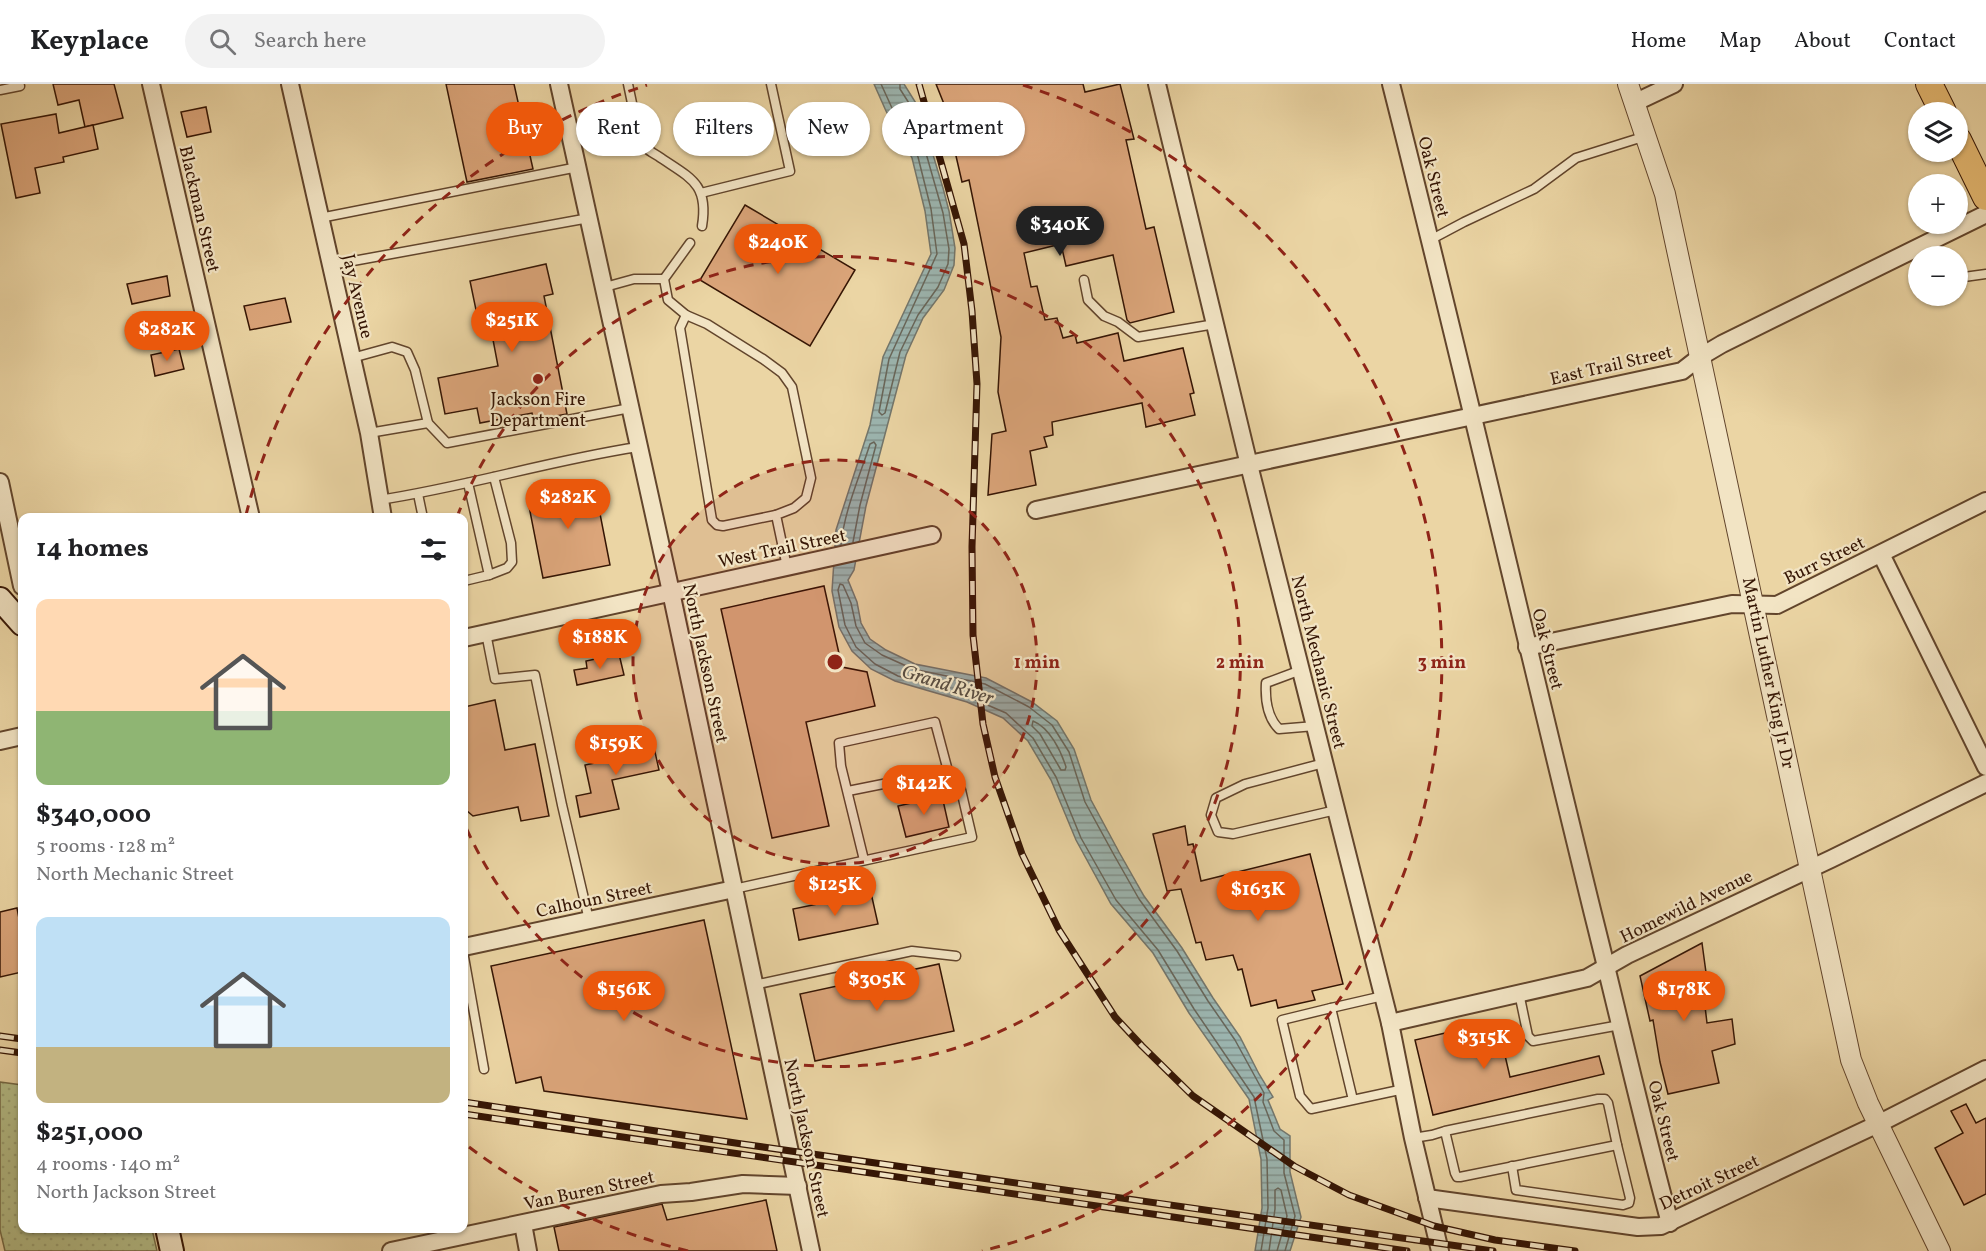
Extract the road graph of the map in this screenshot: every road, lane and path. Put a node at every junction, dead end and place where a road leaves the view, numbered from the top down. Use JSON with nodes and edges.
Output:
{"nodes":[{"id":1,"x":151,"y":84,"type":"edge"},
{"id":2,"x":290,"y":84,"type":"edge"},
{"id":3,"x":559,"y":84,"type":"edge"},
{"id":4,"x":628,"y":84,"type":"edge"},
{"id":5,"x":771,"y":84,"type":"edge"},
{"id":6,"x":1157,"y":84,"type":"edge"},
{"id":7,"x":1391,"y":84,"type":"edge"},
{"id":8,"x":1674,"y":84,"type":"edge"},
{"id":9,"x":1929,"y":84,"type":"edge"},
{"id":10,"x":20,"y":86,"type":"dead end"},
{"id":11,"x":0,"y":90,"type":"edge"},
{"id":12,"x":1631,"y":93,"type":"edge"},
{"id":13,"x":632,"y":102,"type":"edge"},
{"id":14,"x":1938,"y":102,"type":"edge"},
{"id":15,"x":1646,"y":136,"type":"junction"},
{"id":16,"x":576,"y":140,"type":"edge"},
{"id":17,"x":572,"y":141,"type":"junction"},
{"id":18,"x":658,"y":156,"type":"edge"},
{"id":19,"x":1968,"y":160,"type":"edge"},
{"id":20,"x":578,"y":167,"type":"junction"},
{"id":21,"x":701,"y":193,"type":"junction"},
{"id":22,"x":1986,"y":197,"type":"edge"},
{"id":23,"x":1986,"y":214,"type":"edge"},
{"id":24,"x":320,"y":218,"type":"junction"},
{"id":25,"x":589,"y":218,"type":"junction"},
{"id":26,"x":702,"y":226,"type":"dead end"},
{"id":27,"x":1430,"y":240,"type":"junction"},
{"id":28,"x":1927,"y":242,"type":"junction"},
{"id":29,"x":690,"y":243,"type":"dead end"},
{"id":30,"x":1930,"y":246,"type":"edge"},
{"id":31,"x":331,"y":265,"type":"junction"},
{"id":32,"x":1986,"y":274,"type":"edge"},
{"id":33,"x":1968,"y":276,"type":"edge"},
{"id":34,"x":664,"y":279,"type":"junction"},
{"id":35,"x":1084,"y":280,"type":"dead end"},
{"id":36,"x":605,"y":287,"type":"junction"},
{"id":37,"x":686,"y":315,"type":"junction"},
{"id":38,"x":1215,"y":324,"type":"junction"},
{"id":39,"x":1700,"y":357,"type":"junction"},
{"id":40,"x":352,"y":358,"type":"junction"},
{"id":41,"x":630,"y":408,"type":"junction"},
{"id":42,"x":1473,"y":416,"type":"junction"},
{"id":43,"x":428,"y":423,"type":"junction"},
{"id":44,"x":369,"y":433,"type":"junction"},
{"id":45,"x":638,"y":447,"type":"junction"},
{"id":46,"x":1249,"y":465,"type":"junction"},
{"id":47,"x":494,"y":477,"type":"junction"},
{"id":48,"x":0,"y":482,"type":"edge"},
{"id":49,"x":468,"y":483,"type":"junction"},
{"id":50,"x":418,"y":494,"type":"junction"},
{"id":51,"x":379,"y":500,"type":"junction"},
{"id":52,"x":1986,"y":501,"type":"edge"},
{"id":53,"x":1036,"y":510,"type":"dead end"},
{"id":54,"x":250,"y":513,"type":"edge"},
{"id":55,"x":382,"y":513,"type":"edge"},
{"id":56,"x":422,"y":513,"type":"edge"},
{"id":57,"x":776,"y":515,"type":"junction"},
{"id":58,"x":932,"y":535,"type":"dead end"},
{"id":59,"x":1881,"y":554,"type":"junction"},
{"id":60,"x":18,"y":567,"type":"edge"},
{"id":61,"x":787,"y":567,"type":"junction"},
{"id":62,"x":489,"y":574,"type":"junction"},
{"id":63,"x":468,"y":580,"type":"edge"},
{"id":64,"x":671,"y":592,"type":"junction"},
{"id":65,"x":0,"y":599,"type":"edge"},
{"id":66,"x":1754,"y":605,"type":"junction"},
{"id":67,"x":18,"y":619,"type":"edge"},
{"id":68,"x":486,"y":633,"type":"junction"},
{"id":69,"x":468,"y":636,"type":"edge"},
{"id":70,"x":1527,"y":647,"type":"junction"},
{"id":71,"x":1301,"y":670,"type":"junction"},
{"id":72,"x":1315,"y":726,"type":"junction"},
{"id":73,"x":18,"y":737,"type":"edge"},
{"id":74,"x":0,"y":741,"type":"edge"},
{"id":75,"x":1324,"y":763,"type":"junction"},
{"id":76,"x":1986,"y":767,"type":"edge"},
{"id":77,"x":948,"y":771,"type":"junction"},
{"id":78,"x":1986,"y":783,"type":"edge"},
{"id":79,"x":848,"y":791,"type":"junction"},
{"id":80,"x":1336,"y":810,"type":"junction"},
{"id":81,"x":864,"y":860,"type":"junction"},
{"id":82,"x":1811,"y":869,"type":"junction"},
{"id":83,"x":734,"y":889,"type":"junction"},
{"id":84,"x":589,"y":920,"type":"junction"},
{"id":85,"x":468,"y":946,"type":"edge"},
{"id":86,"x":956,"y":956,"type":"dead end"},
{"id":87,"x":1606,"y":968,"type":"junction"},
{"id":88,"x":468,"y":979,"type":"edge"},
{"id":89,"x":754,"y":986,"type":"junction"},
{"id":90,"x":1519,"y":993,"type":"junction"},
{"id":91,"x":1383,"y":996,"type":"junction"},
{"id":92,"x":1331,"y":1008,"type":"junction"},
{"id":93,"x":1389,"y":1023,"type":"junction"},
{"id":94,"x":1620,"y":1024,"type":"junction"},
{"id":95,"x":484,"y":1069,"type":"dead end"},
{"id":96,"x":1986,"y":1069,"type":"edge"},
{"id":97,"x":1404,"y":1089,"type":"junction"},
{"id":98,"x":1353,"y":1100,"type":"junction"},
{"id":99,"x":1878,"y":1124,"type":"junction"},
{"id":100,"x":1445,"y":1131,"type":"junction"},
{"id":101,"x":1413,"y":1138,"type":"junction"},
{"id":102,"x":1617,"y":1145,"type":"junction"},
{"id":103,"x":1512,"y":1166,"type":"junction"},
{"id":104,"x":798,"y":1186,"type":"junction"},
{"id":105,"x":1427,"y":1198,"type":"junction"},
{"id":106,"x":1670,"y":1223,"type":"junction"},
{"id":107,"x":523,"y":1224,"type":"junction"},
{"id":108,"x":168,"y":1233,"type":"edge"},
{"id":109,"x":172,"y":1251,"type":"edge"},
{"id":110,"x":391,"y":1251,"type":"edge"},
{"id":111,"x":528,"y":1251,"type":"edge"},
{"id":112,"x":812,"y":1251,"type":"edge"},
{"id":113,"x":1440,"y":1251,"type":"edge"},
{"id":114,"x":1940,"y":1251,"type":"edge"}],
"edges":[{"from":1,"to":54,"type":"street","name":"Blackman Street"},
{"from":2,"to":24,"type":"street","name":"Jay Avenue"},
{"from":3,"to":17,"type":"street","name":"North Jackson Street"},
{"from":4,"to":13,"type":"lane"},
{"from":5,"to":21,"type":"lane"},
{"from":6,"to":38,"type":"street","name":"North Mechanic Street"},
{"from":7,"to":27,"type":"street","name":"Oak Street"},
{"from":8,"to":12,"type":"street"},
{"from":9,"to":14,"type":"main road"},
{"from":10,"to":11,"type":"lane"},
{"from":12,"to":15,"type":"street","name":"Martin Luther King Jr Dr"},
{"from":15,"to":27,"type":"lane"},
{"from":15,"to":39,"type":"street","name":"Martin Luther King Jr Dr"},
{"from":16,"to":17,"type":"lane"},
{"from":17,"to":20,"type":"street","name":"North Jackson Street"},
{"from":18,"to":21,"type":"lane"},
{"from":19,"to":22,"type":"main road"},
{"from":20,"to":24,"type":"lane"},
{"from":20,"to":25,"type":"street","name":"North Jackson Street"},
{"from":21,"to":26,"type":"lane"},
{"from":23,"to":28,"type":"street","name":"East Trail Street"},
{"from":24,"to":31,"type":"street","name":"Jay Avenue"},
{"from":25,"to":31,"type":"lane"},
{"from":25,"to":36,"type":"street","name":"North Jackson Street"},
{"from":27,"to":42,"type":"street","name":"Oak Street"},
{"from":28,"to":30,"type":"lane"},
{"from":28,"to":39,"type":"street","name":"East Trail Street"},
{"from":29,"to":34,"type":"lane"},
{"from":31,"to":40,"type":"street","name":"Jay Avenue"},
{"from":32,"to":33,"type":"lane"},
{"from":34,"to":36,"type":"lane"},
{"from":34,"to":37,"type":"lane"},
{"from":35,"to":38,"type":"lane"},
{"from":36,"to":41,"type":"street","name":"North Jackson Street"},
{"from":37,"to":57,"type":"lane"},
{"from":37,"to":57,"type":"lane"},
{"from":38,"to":46,"type":"street","name":"North Mechanic Street"},
{"from":39,"to":42,"type":"street","name":"East Trail Street"},
{"from":39,"to":66,"type":"street","name":"Martin Luther King Jr Dr"},
{"from":40,"to":43,"type":"lane"},
{"from":40,"to":44,"type":"street","name":"Jay Avenue"},
{"from":41,"to":43,"type":"lane"},
{"from":41,"to":45,"type":"street","name":"North Jackson Street"},
{"from":42,"to":46,"type":"street","name":"East Trail Street"},
{"from":42,"to":70,"type":"street","name":"Oak Street"},
{"from":43,"to":44,"type":"lane"},
{"from":44,"to":51,"type":"street","name":"Jay Avenue"},
{"from":45,"to":47,"type":"lane"},
{"from":45,"to":64,"type":"street","name":"North Jackson Street"},
{"from":46,"to":53,"type":"street"},
{"from":46,"to":71,"type":"street","name":"North Mechanic Street"},
{"from":47,"to":49,"type":"lane"},
{"from":47,"to":62,"type":"lane"},
{"from":48,"to":60,"type":"street"},
{"from":49,"to":50,"type":"lane"},
{"from":49,"to":62,"type":"lane"},
{"from":50,"to":51,"type":"lane"},
{"from":50,"to":56,"type":"lane"},
{"from":51,"to":55,"type":"street","name":"Jay Avenue"},
{"from":52,"to":59,"type":"street","name":"Burr Street"},
{"from":57,"to":61,"type":"lane"},
{"from":58,"to":61,"type":"street","name":"West Trail Street"},
{"from":59,"to":66,"type":"street","name":"Burr Street"},
{"from":59,"to":76,"type":"street"},
{"from":61,"to":64,"type":"street","name":"West Trail Street"},
{"from":62,"to":63,"type":"lane"},
{"from":64,"to":68,"type":"street","name":"West Trail Street"},
{"from":64,"to":83,"type":"street","name":"North Jackson Street"},
{"from":65,"to":67,"type":"main road"},
{"from":66,"to":70,"type":"street","name":"Burr Street"},
{"from":66,"to":82,"type":"street","name":"Martin Luther King Jr Dr"},
{"from":68,"to":69,"type":"street","name":"West Trail Street"},
{"from":68,"to":84,"type":"lane"},
{"from":70,"to":87,"type":"street","name":"Oak Street"},
{"from":71,"to":72,"type":"street","name":"North Mechanic Street"},
{"from":71,"to":72,"type":"lane"},
{"from":72,"to":75,"type":"street","name":"North Mechanic Street"},
{"from":73,"to":74,"type":"street"},
{"from":75,"to":80,"type":"street","name":"North Mechanic Street"},
{"from":75,"to":80,"type":"lane"},
{"from":77,"to":79,"type":"lane"},
{"from":77,"to":79,"type":"lane"},
{"from":77,"to":81,"type":"lane"},
{"from":78,"to":82,"type":"street","name":"Homewild Avenue"},
{"from":79,"to":81,"type":"lane"},
{"from":80,"to":91,"type":"street","name":"North Mechanic Street"},
{"from":81,"to":83,"type":"lane"},
{"from":82,"to":87,"type":"street","name":"Homewild Avenue"},
{"from":82,"to":99,"type":"street","name":"Martin Luther King Jr Dr"},
{"from":83,"to":84,"type":"street","name":"Calhoun Street"},
{"from":83,"to":89,"type":"street","name":"North Jackson Street"},
{"from":84,"to":85,"type":"street","name":"Calhoun Street"},
{"from":86,"to":89,"type":"lane"},
{"from":87,"to":90,"type":"street","name":"Homewild Avenue"},
{"from":87,"to":94,"type":"street","name":"Oak Street"},
{"from":88,"to":95,"type":"lane"},
{"from":89,"to":104,"type":"street","name":"North Jackson Street"},
{"from":90,"to":93,"type":"street","name":"Homewild Avenue"},
{"from":90,"to":94,"type":"lane"},
{"from":91,"to":92,"type":"lane"},
{"from":91,"to":93,"type":"street","name":"North Mechanic Street"},
{"from":92,"to":98,"type":"lane"},
{"from":92,"to":98,"type":"lane"},
{"from":93,"to":97,"type":"street","name":"North Mechanic Street"},
{"from":94,"to":106,"type":"street","name":"Oak Street"},
{"from":96,"to":99,"type":"street","name":"Detroit Street"},
{"from":97,"to":98,"type":"lane"},
{"from":97,"to":101,"type":"street","name":"North Mechanic Street"},
{"from":99,"to":106,"type":"street","name":"Detroit Street"},
{"from":99,"to":114,"type":"street","name":"Martin Luther King Jr Dr"},
{"from":100,"to":101,"type":"lane"},
{"from":100,"to":102,"type":"lane"},
{"from":100,"to":103,"type":"lane"},
{"from":101,"to":105,"type":"street","name":"North Mechanic Street"},
{"from":102,"to":103,"type":"lane"},
{"from":102,"to":103,"type":"lane"},
{"from":104,"to":107,"type":"street","name":"Van Buren Street"},
{"from":104,"to":112,"type":"street","name":"North Jackson Street"},
{"from":105,"to":106,"type":"street","name":"Detroit Street"},
{"from":105,"to":113,"type":"street","name":"North Mechanic Street"},
{"from":107,"to":110,"type":"street","name":"Van Buren Street"},
{"from":107,"to":111,"type":"street"},
{"from":108,"to":109,"type":"main road"}]}
